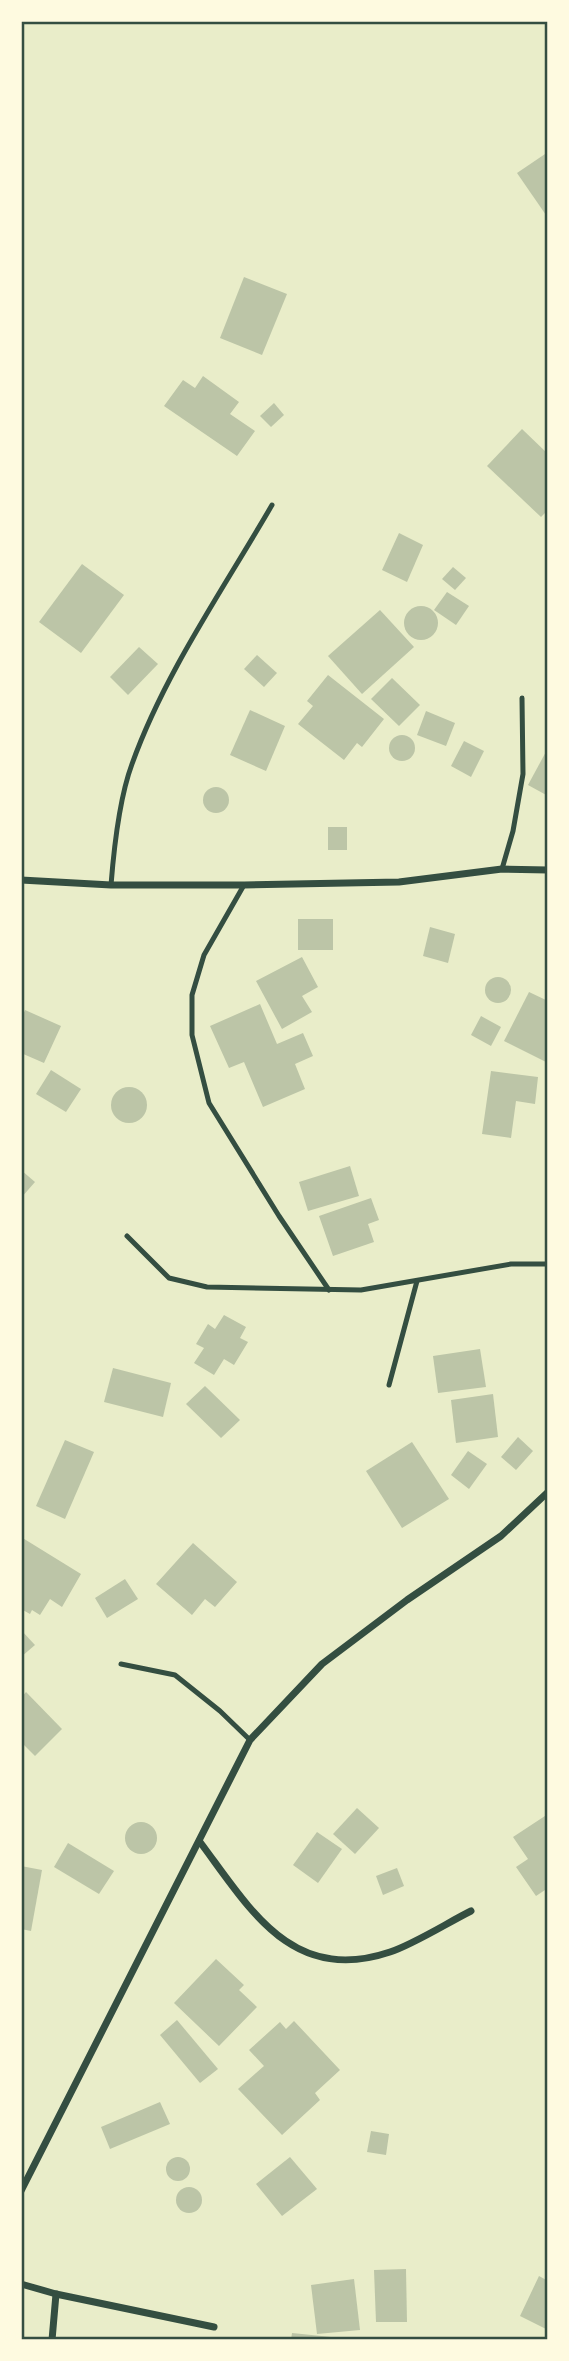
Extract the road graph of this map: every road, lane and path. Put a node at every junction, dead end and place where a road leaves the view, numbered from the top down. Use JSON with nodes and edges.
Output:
{"nodes":[{"id":1,"x":272,"y":505,"type":"dead end"},
{"id":2,"x":522,"y":698,"type":"dead end"},
{"id":3,"x":502,"y":869,"type":"junction"},
{"id":4,"x":548,"y":870,"type":"edge"},
{"id":5,"x":21,"y":880,"type":"edge"},
{"id":6,"x":111,"y":885,"type":"junction"},
{"id":7,"x":244,"y":885,"type":"junction"},
{"id":8,"x":127,"y":1236,"type":"dead end"},
{"id":9,"x":548,"y":1264,"type":"edge"},
{"id":10,"x":417,"y":1281,"type":"junction"},
{"id":11,"x":329,"y":1290,"type":"junction"},
{"id":12,"x":389,"y":1385,"type":"dead end"},
{"id":13,"x":548,"y":1492,"type":"edge"},
{"id":14,"x":121,"y":1664,"type":"dead end"},
{"id":15,"x":250,"y":1740,"type":"junction"},
{"id":16,"x":200,"y":1842,"type":"junction"},
{"id":17,"x":471,"y":1911,"type":"dead end"},
{"id":18,"x":21,"y":2191,"type":"edge"},
{"id":19,"x":21,"y":2284,"type":"edge"},
{"id":20,"x":56,"y":2294,"type":"junction"},
{"id":21,"x":214,"y":2327,"type":"dead end"},
{"id":22,"x":52,"y":2340,"type":"edge"}],
"edges":[{"from":1,"to":6,"type":"lane"},
{"from":2,"to":3,"type":"lane"},
{"from":3,"to":4,"type":"street"},
{"from":3,"to":7,"type":"street"},
{"from":5,"to":6,"type":"street"},
{"from":6,"to":7,"type":"street"},
{"from":7,"to":11,"type":"lane"},
{"from":8,"to":11,"type":"lane"},
{"from":9,"to":10,"type":"lane"},
{"from":10,"to":11,"type":"lane"},
{"from":10,"to":12,"type":"lane"},
{"from":13,"to":15,"type":"street"},
{"from":14,"to":15,"type":"lane"},
{"from":15,"to":16,"type":"street"},
{"from":16,"to":17,"type":"street"},
{"from":16,"to":18,"type":"street"},
{"from":19,"to":20,"type":"street"},
{"from":20,"to":21,"type":"street"},
{"from":20,"to":22,"type":"street"}]}
